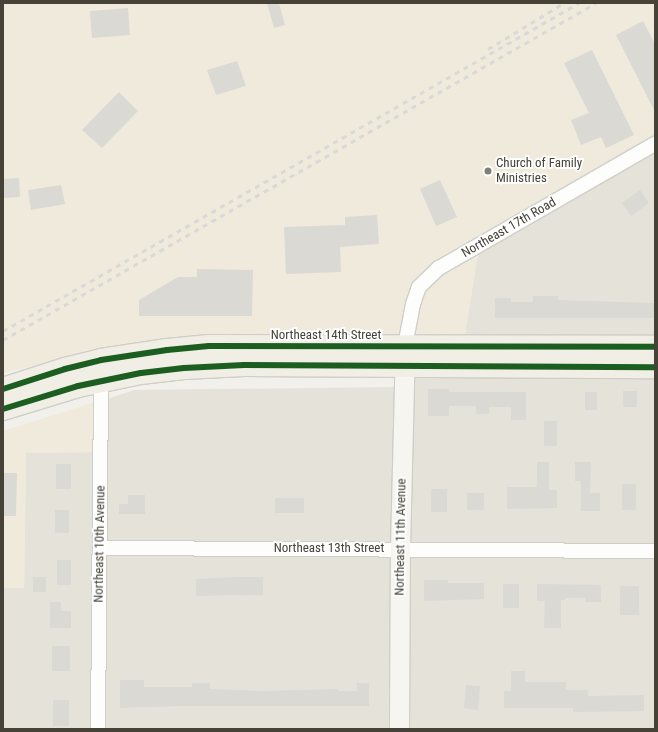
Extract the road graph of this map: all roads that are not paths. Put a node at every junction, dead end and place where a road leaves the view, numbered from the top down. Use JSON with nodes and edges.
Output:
{"nodes":[{"id":1,"x":655,"y":144,"type":"edge"},
{"id":2,"x":655,"y":347,"type":"edge"},
{"id":3,"x":405,"y":356,"type":"junction"},
{"id":4,"x":655,"y":367,"type":"edge"},
{"id":5,"x":101,"y":370,"type":"junction"},
{"id":6,"x":3,"y":389,"type":"edge"},
{"id":7,"x":3,"y":409,"type":"edge"},
{"id":8,"x":100,"y":548,"type":"junction"},
{"id":9,"x":400,"y":548,"type":"junction"},
{"id":10,"x":655,"y":551,"type":"edge"},
{"id":11,"x":98,"y":729,"type":"edge"},
{"id":12,"x":399,"y":729,"type":"edge"}],
"edges":[{"from":1,"to":3,"type":"street","name":"Northeast 17th Road"},
{"from":2,"to":3,"type":"main road","name":"Northeast 14th Street"},
{"from":3,"to":4,"type":"main road","name":"Northeast 14th Street"},
{"from":3,"to":5,"type":"main road","name":"Northeast 14th Street"},
{"from":3,"to":9,"type":"street","name":"Northeast 11th Avenue"},
{"from":5,"to":6,"type":"main road","name":"Northeast 14th Street"},
{"from":5,"to":7,"type":"main road","name":"Northeast 14th Street"},
{"from":5,"to":8,"type":"street","name":"Northeast 10th Avenue"},
{"from":8,"to":9,"type":"street","name":"Northeast 13th Street"},
{"from":8,"to":11,"type":"street","name":"Northeast 10th Avenue"},
{"from":9,"to":10,"type":"street","name":"Northeast 13th Street"},
{"from":9,"to":12,"type":"street","name":"Northeast 11th Avenue"}]}
